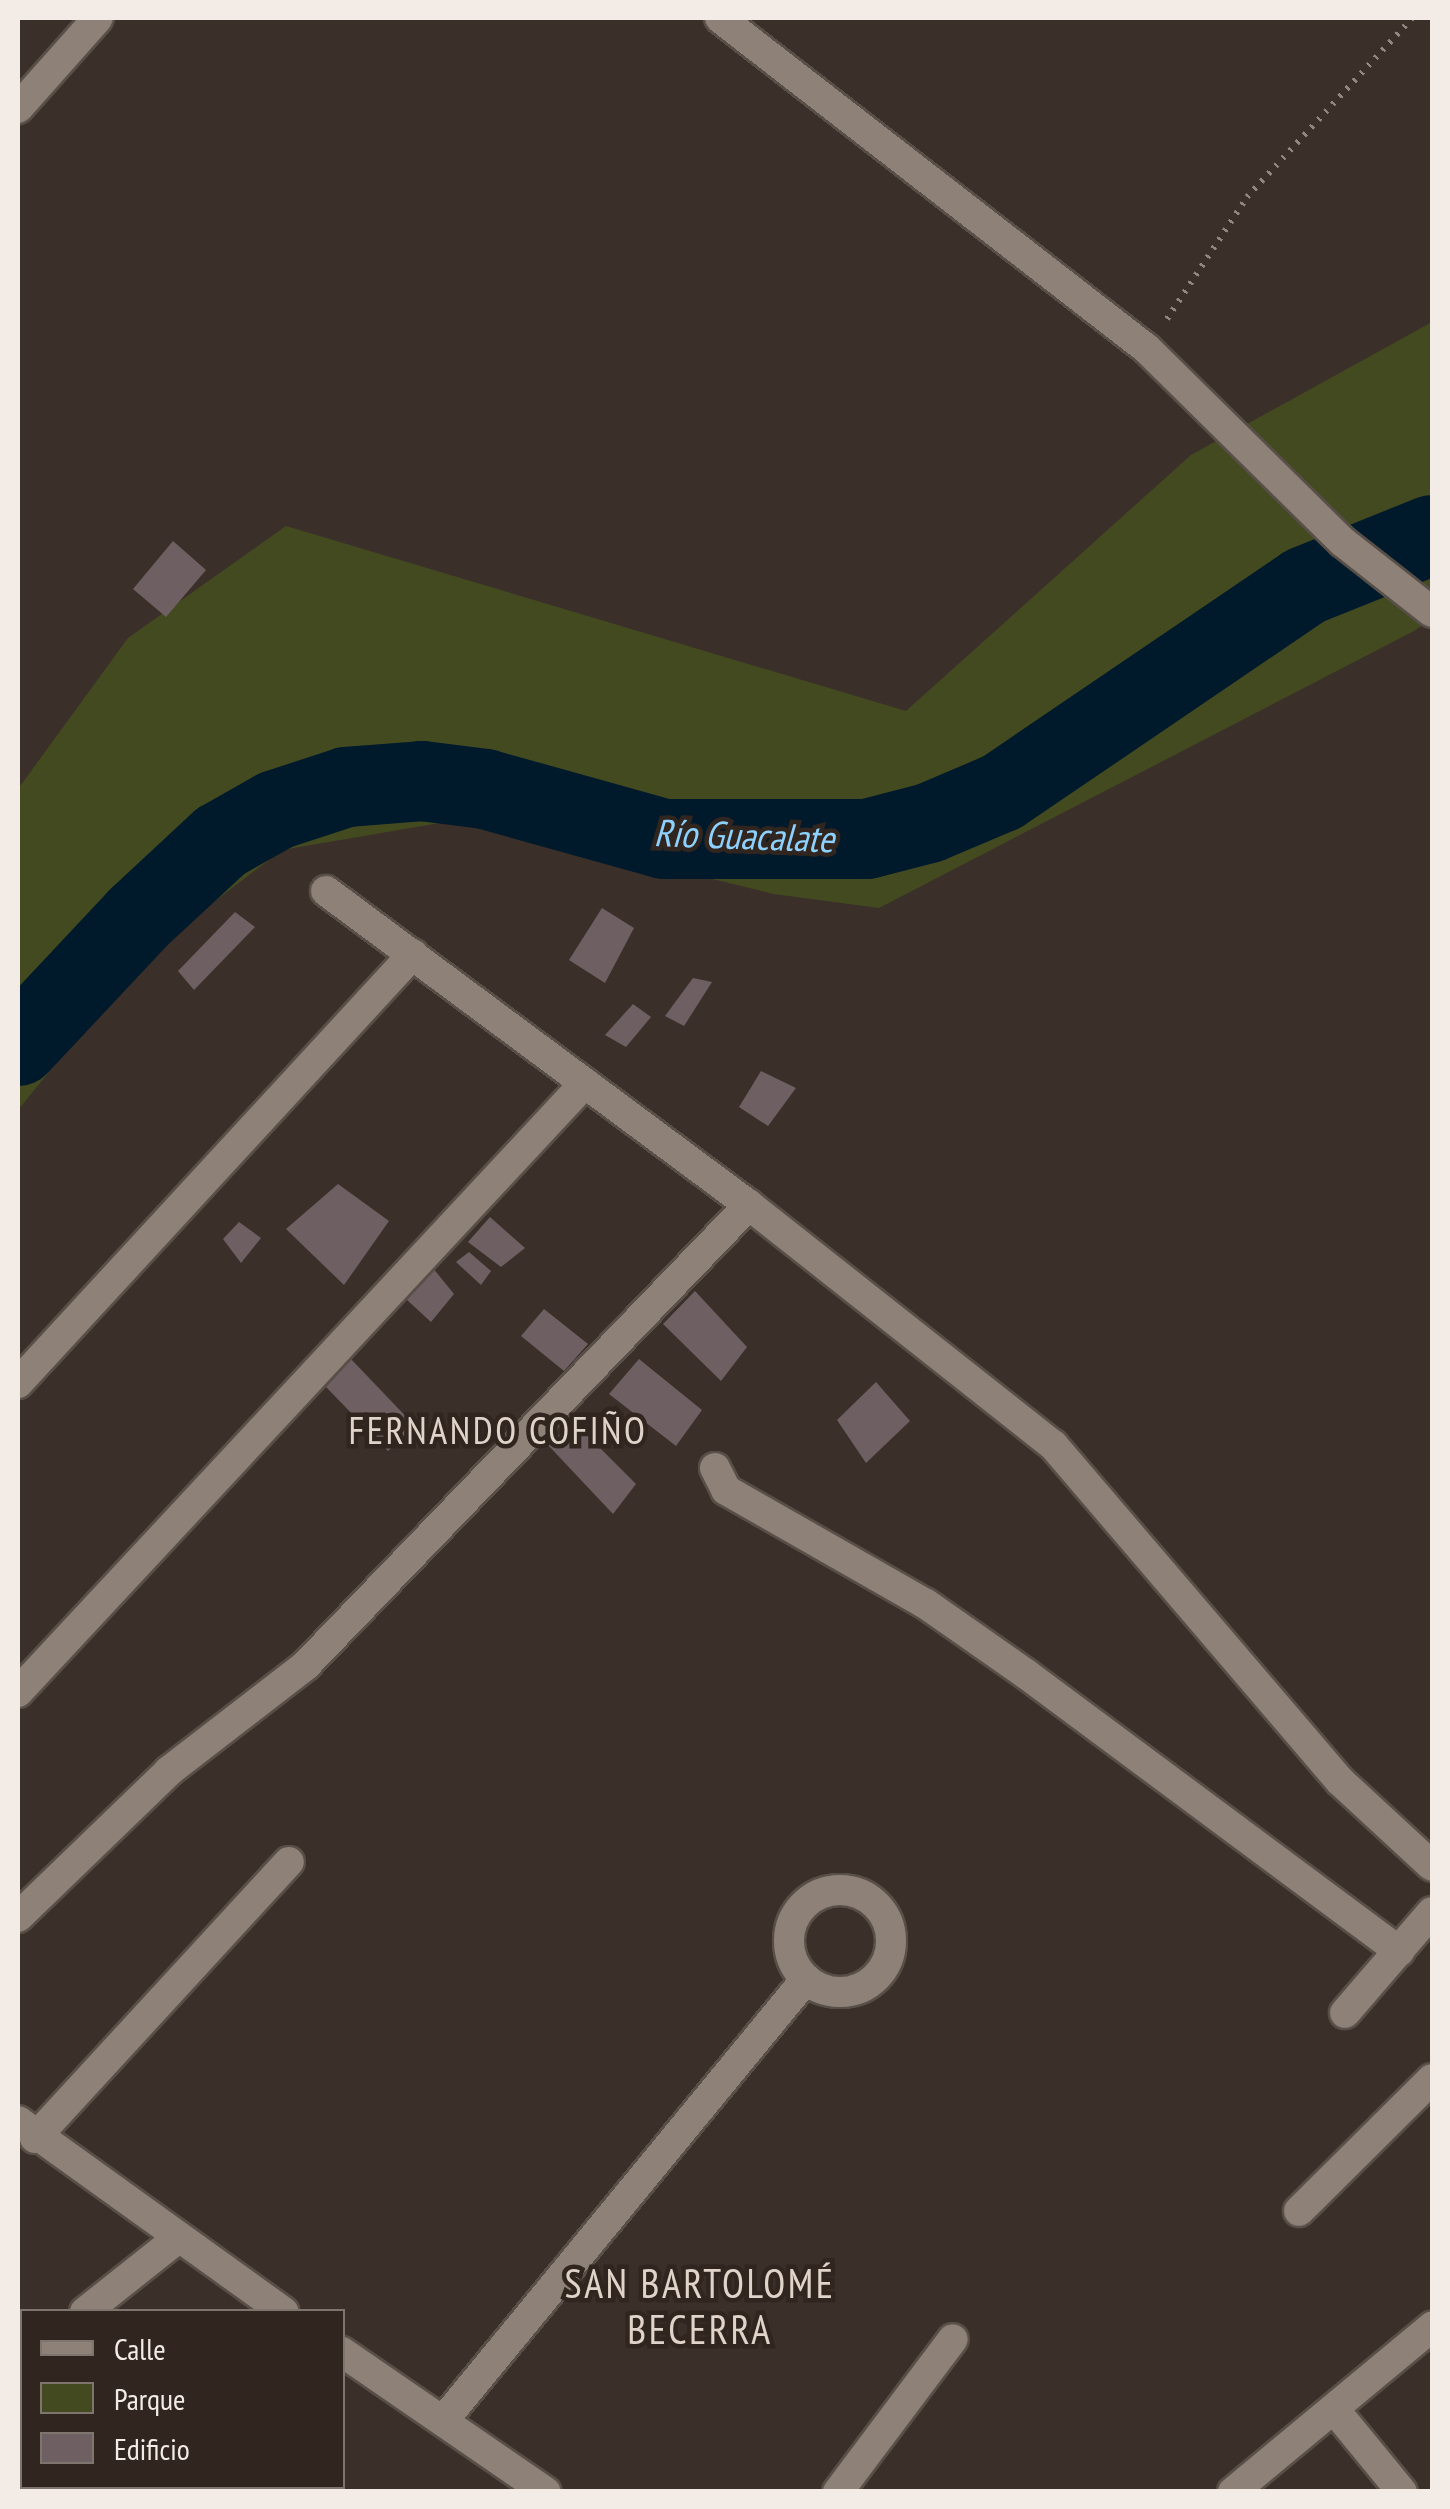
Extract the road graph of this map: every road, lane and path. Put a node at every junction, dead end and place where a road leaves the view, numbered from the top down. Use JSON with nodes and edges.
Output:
{"nodes":[{"id":1,"x":98,"y":18,"type":"edge"},
{"id":2,"x":720,"y":18,"type":"edge"},
{"id":3,"x":1412,"y":18,"type":"edge"},
{"id":4,"x":18,"y":108,"type":"edge"},
{"id":5,"x":1147,"y":349,"type":"junction"},
{"id":6,"x":1432,"y":612,"type":"edge"},
{"id":7,"x":326,"y":892,"type":"dead end"},
{"id":8,"x":413,"y":954,"type":"junction"},
{"id":9,"x":586,"y":1083,"type":"junction"},
{"id":10,"x":748,"y":1205,"type":"junction"},
{"id":11,"x":18,"y":1383,"type":"edge"},
{"id":12,"x":715,"y":1468,"type":"dead end"},
{"id":13,"x":18,"y":1692,"type":"edge"},
{"id":14,"x":289,"y":1862,"type":"dead end"},
{"id":15,"x":1432,"y":1866,"type":"edge"},
{"id":16,"x":1432,"y":1912,"type":"edge"},
{"id":17,"x":18,"y":1917,"type":"edge"},
{"id":18,"x":1399,"y":1951,"type":"junction"},
{"id":19,"x":806,"y":1980,"type":"dead end"},
{"id":20,"x":1344,"y":2013,"type":"dead end"},
{"id":21,"x":1432,"y":2079,"type":"edge"},
{"id":22,"x":26,"y":2129,"type":"edge"},
{"id":23,"x":1299,"y":2211,"type":"dead end"},
{"id":24,"x":178,"y":2238,"type":"junction"},
{"id":25,"x":89,"y":2309,"type":"edge"},
{"id":26,"x":280,"y":2309,"type":"edge"},
{"id":27,"x":1432,"y":2327,"type":"edge"},
{"id":28,"x":953,"y":2339,"type":"dead end"},
{"id":29,"x":345,"y":2354,"type":"edge"},
{"id":30,"x":1334,"y":2409,"type":"junction"},
{"id":31,"x":443,"y":2421,"type":"junction"},
{"id":32,"x":546,"y":2492,"type":"edge"},
{"id":33,"x":838,"y":2492,"type":"edge"},
{"id":34,"x":1234,"y":2492,"type":"edge"},
{"id":35,"x":1402,"y":2492,"type":"edge"}],
"edges":[{"from":1,"to":4,"type":"street"},
{"from":2,"to":5,"type":"street"},
{"from":3,"to":5,"type":"path"},
{"from":5,"to":6,"type":"street"},
{"from":7,"to":8,"type":"street"},
{"from":8,"to":9,"type":"street"},
{"from":8,"to":11,"type":"street"},
{"from":9,"to":10,"type":"street"},
{"from":9,"to":13,"type":"street"},
{"from":10,"to":15,"type":"street"},
{"from":10,"to":17,"type":"street"},
{"from":12,"to":18,"type":"street"},
{"from":14,"to":22,"type":"street"},
{"from":16,"to":18,"type":"street"},
{"from":18,"to":20,"type":"street"},
{"from":19,"to":31,"type":"street"},
{"from":21,"to":23,"type":"street"},
{"from":22,"to":24,"type":"street"},
{"from":24,"to":25,"type":"street"},
{"from":24,"to":26,"type":"street"},
{"from":27,"to":30,"type":"street"},
{"from":28,"to":33,"type":"street"},
{"from":29,"to":31,"type":"street"},
{"from":30,"to":34,"type":"street"},
{"from":30,"to":35,"type":"street"},
{"from":31,"to":32,"type":"street"}]}
